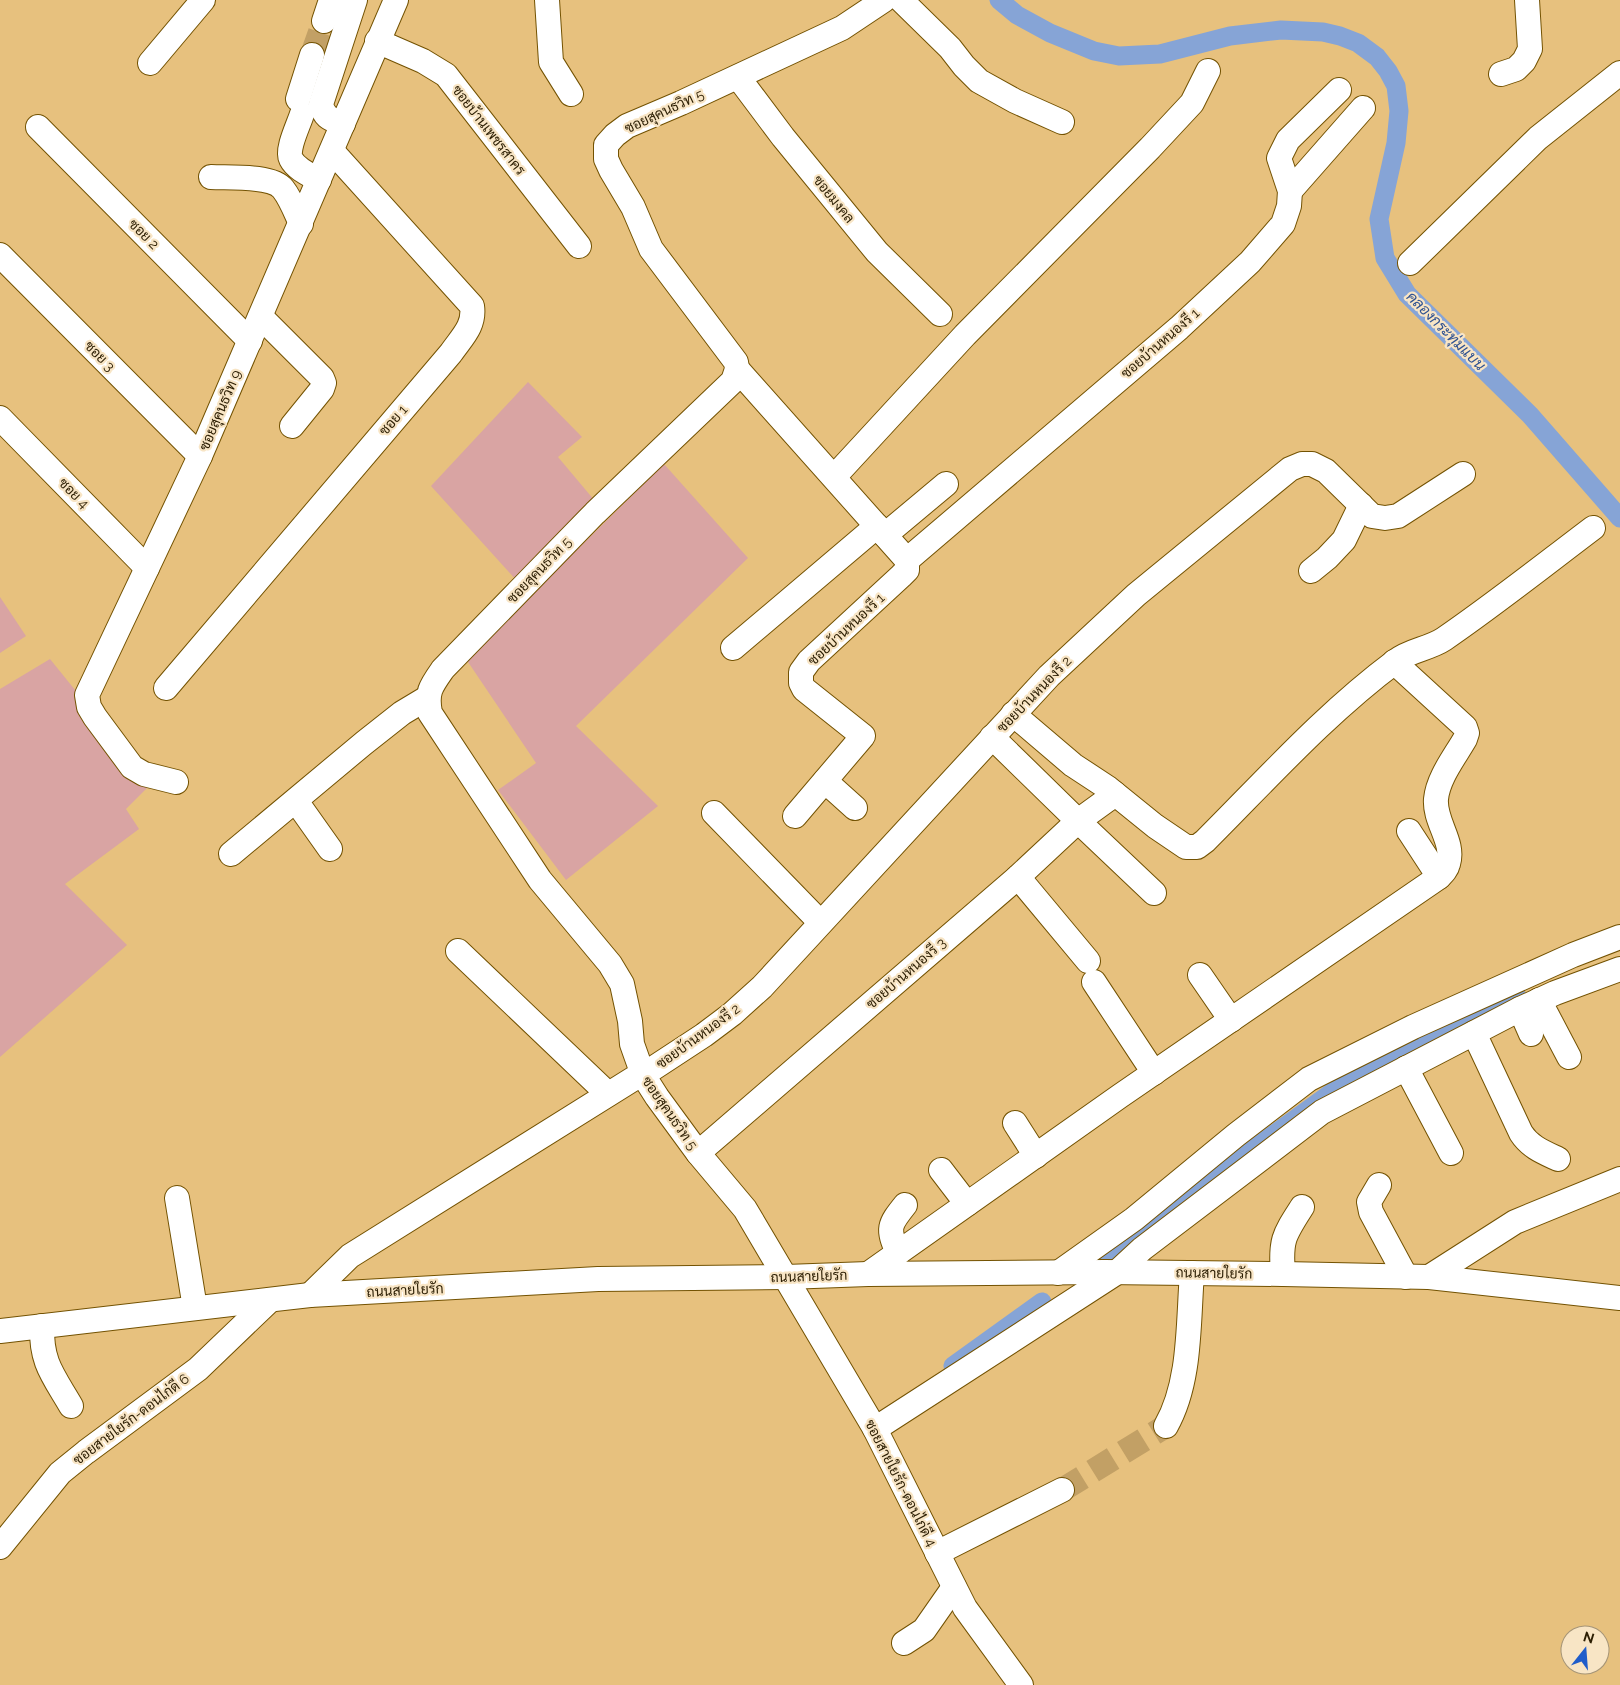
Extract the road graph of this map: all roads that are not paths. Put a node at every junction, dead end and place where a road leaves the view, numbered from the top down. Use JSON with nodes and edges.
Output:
{"nodes":[{"id":1,"x":203,"y":0,"type":"edge"},
{"id":2,"x":355,"y":0,"type":"edge"},
{"id":3,"x":396,"y":0,"type":"edge"},
{"id":4,"x":548,"y":0,"type":"edge"},
{"id":5,"x":884,"y":0,"type":"edge"},
{"id":6,"x":901,"y":0,"type":"edge"},
{"id":7,"x":1527,"y":0,"type":"edge"},
{"id":8,"x":377,"y":41,"type":"junction"},
{"id":9,"x":312,"y":55,"type":"tunnel mouth"},
{"id":10,"x":150,"y":63,"type":"dead end"},
{"id":11,"x":1208,"y":71,"type":"dead end"},
{"id":12,"x":1620,"y":73,"type":"edge"},
{"id":13,"x":1501,"y":74,"type":"dead end"},
{"id":14,"x":738,"y":77,"type":"junction"},
{"id":15,"x":1339,"y":90,"type":"dead end"},
{"id":16,"x":571,"y":94,"type":"dead end"},
{"id":17,"x":1363,"y":108,"type":"dead end"},
{"id":18,"x":1062,"y":122,"type":"dead end"},
{"id":19,"x":343,"y":124,"type":"junction"},
{"id":20,"x":38,"y":127,"type":"dead end"},
{"id":21,"x":332,"y":151,"type":"junction"},
{"id":22,"x":211,"y":177,"type":"dead end"},
{"id":23,"x":319,"y":180,"type":"junction"},
{"id":24,"x":1290,"y":191,"type":"junction"},
{"id":25,"x":301,"y":224,"type":"junction"},
{"id":26,"x":579,"y":246,"type":"dead end"},
{"id":27,"x":0,"y":255,"type":"edge"},
{"id":28,"x":1410,"y":263,"type":"dead end"},
{"id":29,"x":940,"y":314,"type":"dead end"},
{"id":30,"x":261,"y":317,"type":"junction"},
{"id":31,"x":250,"y":341,"type":"junction"},
{"id":32,"x":737,"y":369,"type":"junction"},
{"id":33,"x":0,"y":418,"type":"edge"},
{"id":34,"x":292,"y":426,"type":"dead end"},
{"id":35,"x":200,"y":456,"type":"junction"},
{"id":36,"x":1462,"y":474,"type":"dead end"},
{"id":37,"x":834,"y":477,"type":"junction"},
{"id":38,"x":946,"y":484,"type":"dead end"},
{"id":39,"x":1361,"y":505,"type":"junction"},
{"id":40,"x":1593,"y":528,"type":"dead end"},
{"id":41,"x":881,"y":530,"type":"junction"},
{"id":42,"x":907,"y":560,"type":"junction"},
{"id":43,"x":147,"y":568,"type":"junction"},
{"id":44,"x":1311,"y":571,"type":"dead end"},
{"id":45,"x":733,"y":648,"type":"dead end"},
{"id":46,"x":1394,"y":662,"type":"junction"},
{"id":47,"x":166,"y":688,"type":"dead end"},
{"id":48,"x":427,"y":698,"type":"junction"},
{"id":49,"x":1013,"y":714,"type":"junction"},
{"id":50,"x":992,"y":737,"type":"junction"},
{"id":51,"x":825,"y":781,"type":"junction"},
{"id":52,"x":176,"y":782,"type":"dead end"},
{"id":53,"x":1114,"y":793,"type":"junction"},
{"id":54,"x":296,"y":801,"type":"junction"},
{"id":55,"x":854,"y":808,"type":"dead end"},
{"id":56,"x":714,"y":814,"type":"dead end"},
{"id":57,"x":795,"y":816,"type":"dead end"},
{"id":58,"x":1078,"y":821,"type":"junction"},
{"id":59,"x":1409,"y":831,"type":"dead end"},
{"id":60,"x":330,"y":849,"type":"dead end"},
{"id":61,"x":231,"y":854,"type":"dead end"},
{"id":62,"x":1018,"y":877,"type":"junction"},
{"id":63,"x":1440,"y":877,"type":"junction"},
{"id":64,"x":1154,"y":893,"type":"dead end"},
{"id":65,"x":820,"y":922,"type":"junction"},
{"id":66,"x":1620,"y":937,"type":"edge"},
{"id":67,"x":458,"y":951,"type":"dead end"},
{"id":68,"x":1200,"y":975,"type":"dead end"},
{"id":69,"x":1618,"y":977,"type":"edge"},
{"id":70,"x":1529,"y":1005,"type":"junction"},
{"id":71,"x":1231,"y":1020,"type":"junction"},
{"id":72,"x":1474,"y":1033,"type":"junction"},
{"id":73,"x":1531,"y":1034,"type":"dead end"},
{"id":74,"x":1569,"y":1057,"type":"dead end"},
{"id":75,"x":1406,"y":1068,"type":"junction"},
{"id":76,"x":1154,"y":1073,"type":"junction"},
{"id":77,"x":643,"y":1076,"type":"junction"},
{"id":78,"x":608,"y":1094,"type":"junction"},
{"id":79,"x":1015,"y":1123,"type":"dead end"},
{"id":80,"x":698,"y":1153,"type":"junction"},
{"id":81,"x":1450,"y":1153,"type":"dead end"},
{"id":82,"x":1036,"y":1156,"type":"junction"},
{"id":83,"x":1558,"y":1159,"type":"dead end"},
{"id":84,"x":941,"y":1170,"type":"dead end"},
{"id":85,"x":1620,"y":1179,"type":"edge"},
{"id":86,"x":1379,"y":1186,"type":"dead end"},
{"id":87,"x":176,"y":1198,"type":"dead end"},
{"id":88,"x":967,"y":1204,"type":"junction"},
{"id":89,"x":905,"y":1205,"type":"dead end"},
{"id":90,"x":1302,"y":1207,"type":"dead end"},
{"id":91,"x":898,"y":1253,"type":"junction"},
{"id":92,"x":1116,"y":1272,"type":"junction"},
{"id":93,"x":1058,"y":1273,"type":"junction"},
{"id":94,"x":1192,"y":1273,"type":"junction"},
{"id":95,"x":868,"y":1274,"type":"junction"},
{"id":96,"x":1283,"y":1274,"type":"junction"},
{"id":97,"x":786,"y":1277,"type":"junction"},
{"id":98,"x":1406,"y":1277,"type":"junction"},
{"id":99,"x":1429,"y":1277,"type":"junction"},
{"id":100,"x":310,"y":1295,"type":"junction"},
{"id":101,"x":1620,"y":1298,"type":"edge"},
{"id":102,"x":270,"y":1300,"type":"junction"},
{"id":103,"x":195,"y":1308,"type":"junction"},
{"id":104,"x":42,"y":1326,"type":"junction"},
{"id":105,"x":0,"y":1331,"type":"edge"},
{"id":106,"x":71,"y":1406,"type":"dead end"},
{"id":107,"x":1166,"y":1426,"type":"tunnel mouth"},
{"id":108,"x":875,"y":1430,"type":"junction"},
{"id":109,"x":1062,"y":1490,"type":"tunnel mouth"},
{"id":110,"x":0,"y":1547,"type":"edge"},
{"id":111,"x":937,"y":1553,"type":"junction"},
{"id":112,"x":954,"y":1587,"type":"junction"},
{"id":113,"x":904,"y":1643,"type":"dead end"},
{"id":114,"x":1021,"y":1685,"type":"edge"}],
"edges":[{"from":1,"to":10,"type":"street"},
{"from":2,"to":19,"type":"street"},
{"from":3,"to":8,"type":"street","name":"ซอยสุคนธวิท 9"},
{"from":4,"to":16,"type":"street"},
{"from":5,"to":14,"type":"street","name":"ซอยสุคนธวิท 5"},
{"from":6,"to":18,"type":"street"},
{"from":7,"to":13,"type":"street"},
{"from":8,"to":19,"type":"street","name":"ซอยสุคนธวิท 9"},
{"from":8,"to":26,"type":"street","name":"ซอยบ้านเพชรสาคร"},
{"from":9,"to":23,"type":"street"},
{"from":11,"to":37,"type":"street"},
{"from":12,"to":28,"type":"street"},
{"from":14,"to":29,"type":"street","name":"ซอยมงคล"},
{"from":14,"to":32,"type":"street","name":"ซอยสุคนธวิท 5"},
{"from":15,"to":24,"type":"street","name":"ซอยบ้านหนองรี 1"},
{"from":17,"to":24,"type":"street"},
{"from":19,"to":21,"type":"street","name":"ซอยสุคนธวิท 9"},
{"from":20,"to":31,"type":"street","name":"ซอย 2"},
{"from":21,"to":23,"type":"street","name":"ซอยสุคนธวิท 9"},
{"from":21,"to":47,"type":"street","name":"ซอย 1"},
{"from":22,"to":25,"type":"street"},
{"from":23,"to":25,"type":"street","name":"ซอยสุคนธวิท 9"},
{"from":24,"to":42,"type":"street","name":"ซอยบ้านหนองรี 1"},
{"from":25,"to":30,"type":"street","name":"ซอยสุคนธวิท 9"},
{"from":27,"to":35,"type":"street","name":"ซอย 3"},
{"from":30,"to":31,"type":"street","name":"ซอยสุคนธวิท 9"},
{"from":30,"to":34,"type":"street"},
{"from":31,"to":35,"type":"street","name":"ซอยสุคนธวิท 9"},
{"from":32,"to":37,"type":"street"},
{"from":32,"to":48,"type":"street","name":"ซอยสุคนธวิท 5"},
{"from":33,"to":43,"type":"street","name":"ซอย 4"},
{"from":35,"to":43,"type":"street","name":"ซอยสุคนธวิท 9"},
{"from":36,"to":39,"type":"street","name":"ซอยบ้านหนองรี 2"},
{"from":37,"to":41,"type":"street"},
{"from":38,"to":41,"type":"street"},
{"from":39,"to":44,"type":"street"},
{"from":39,"to":49,"type":"street","name":"ซอยบ้านหนองรี 2"},
{"from":40,"to":46,"type":"street"},
{"from":41,"to":42,"type":"street"},
{"from":41,"to":45,"type":"street"},
{"from":42,"to":51,"type":"street","name":"ซอยบ้านหนองรี 1"},
{"from":43,"to":52,"type":"street","name":"ซอยสุคนธวิท 9"},
{"from":46,"to":53,"type":"street"},
{"from":46,"to":63,"type":"street"},
{"from":48,"to":54,"type":"street"},
{"from":48,"to":77,"type":"street","name":"ซอยสุคนธวิท 5"},
{"from":49,"to":50,"type":"street","name":"ซอยบ้านหนองรี 2"},
{"from":49,"to":53,"type":"street"},
{"from":50,"to":58,"type":"street"},
{"from":50,"to":65,"type":"street","name":"ซอยบ้านหนองรี 2"},
{"from":51,"to":55,"type":"street"},
{"from":51,"to":57,"type":"street"},
{"from":53,"to":58,"type":"street","name":"ซอยบ้านหนองรี 3"},
{"from":54,"to":60,"type":"street"},
{"from":54,"to":61,"type":"street"},
{"from":56,"to":65,"type":"street"},
{"from":58,"to":62,"type":"street","name":"ซอยบ้านหนองรี 3"},
{"from":58,"to":64,"type":"street"},
{"from":59,"to":63,"type":"street"},
{"from":62,"to":76,"type":"street"},
{"from":62,"to":80,"type":"street","name":"ซอยบ้านหนองรี 3"},
{"from":63,"to":71,"type":"street"},
{"from":65,"to":77,"type":"street","name":"ซอยบ้านหนองรี 2"},
{"from":66,"to":93,"type":"street"},
{"from":67,"to":78,"type":"street"},
{"from":68,"to":71,"type":"street"},
{"from":69,"to":70,"type":"street"},
{"from":70,"to":72,"type":"street"},
{"from":70,"to":73,"type":"street"},
{"from":70,"to":74,"type":"street"},
{"from":71,"to":76,"type":"street"},
{"from":72,"to":75,"type":"street"},
{"from":72,"to":83,"type":"street"},
{"from":75,"to":81,"type":"street"},
{"from":75,"to":92,"type":"street"},
{"from":76,"to":82,"type":"street"},
{"from":77,"to":78,"type":"street","name":"ซอยบ้านหนองรี 2"},
{"from":77,"to":80,"type":"street","name":"ซอยสุคนธวิท 5"},
{"from":78,"to":100,"type":"street","name":"ซอยบ้านหนองรี 2"},
{"from":79,"to":82,"type":"street"},
{"from":80,"to":97,"type":"street","name":"ซอยสุคนธวิท 5"},
{"from":82,"to":88,"type":"street"},
{"from":84,"to":88,"type":"street"},
{"from":85,"to":99,"type":"street"},
{"from":86,"to":98,"type":"street"},
{"from":87,"to":103,"type":"street"},
{"from":88,"to":91,"type":"street"},
{"from":89,"to":91,"type":"street"},
{"from":90,"to":96,"type":"street"},
{"from":91,"to":95,"type":"street"},
{"from":92,"to":93,"type":"street","name":"ถนนสายใยรัก"},
{"from":92,"to":94,"type":"street","name":"ถนนสายใยรัก"},
{"from":92,"to":108,"type":"street"},
{"from":93,"to":95,"type":"street","name":"ถนนสายใยรัก"},
{"from":94,"to":96,"type":"street","name":"ถนนสายใยรัก"},
{"from":94,"to":107,"type":"street"},
{"from":95,"to":97,"type":"street","name":"ถนนสายใยรัก"},
{"from":96,"to":98,"type":"street","name":"ถนนสายใยรัก"},
{"from":97,"to":100,"type":"street","name":"ถนนสายใยรัก"},
{"from":97,"to":108,"type":"street","name":"ซอยสายใยรัก-ดอนไก่ดี 4"},
{"from":98,"to":99,"type":"street","name":"ถนนสายใยรัก"},
{"from":99,"to":101,"type":"street","name":"ถนนสายใยรัก"},
{"from":100,"to":102,"type":"street","name":"ถนนสายใยรัก"},
{"from":102,"to":103,"type":"street","name":"ถนนสายใยรัก"},
{"from":102,"to":110,"type":"street","name":"ซอยสายใยรัก-ดอนไก่ดี 6"},
{"from":103,"to":104,"type":"street","name":"ถนนสายใยรัก"},
{"from":104,"to":105,"type":"street","name":"ถนนสายใยรัก"},
{"from":104,"to":106,"type":"street"},
{"from":108,"to":111,"type":"street","name":"ซอยสายใยรัก-ดอนไก่ดี 4"},
{"from":109,"to":111,"type":"street"},
{"from":111,"to":112,"type":"street","name":"ซอยสายใยรัก-ดอนไก่ดี 4"},
{"from":112,"to":113,"type":"street"},
{"from":112,"to":114,"type":"street","name":"ซอยสายใยรัก-ดอนไก่ดี 4"}]}
